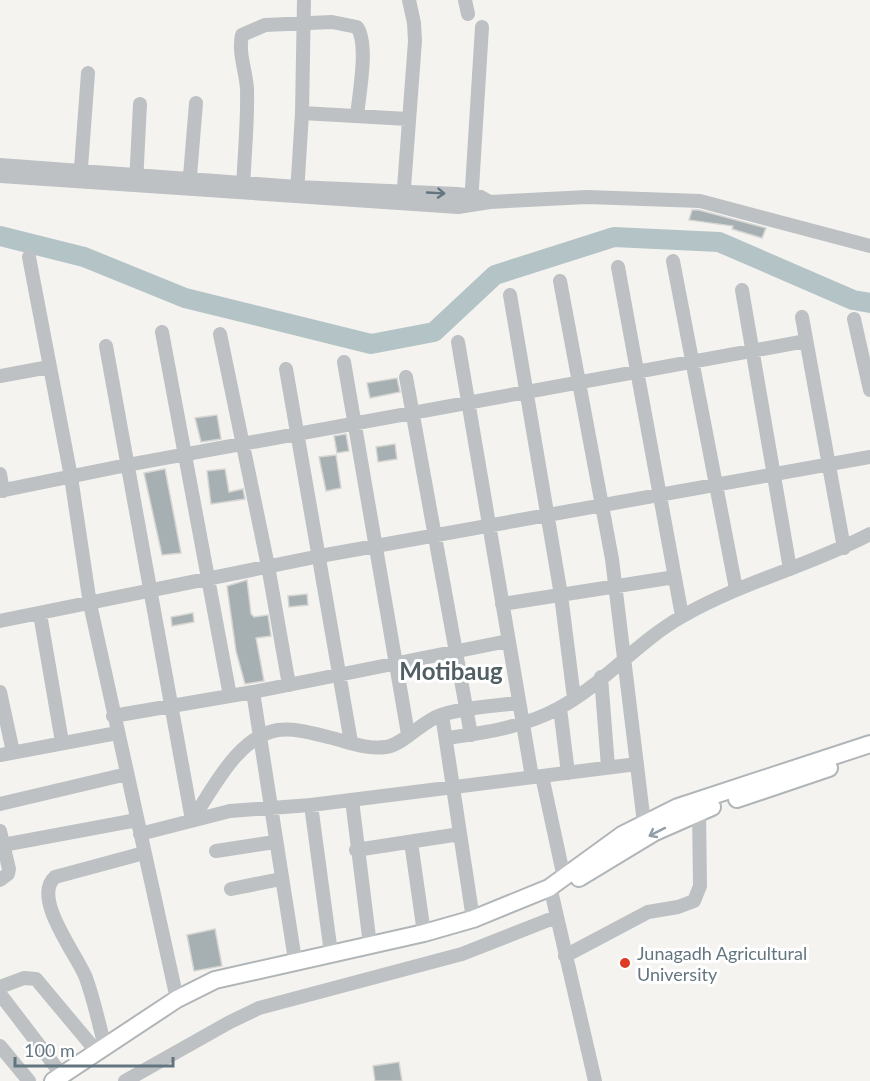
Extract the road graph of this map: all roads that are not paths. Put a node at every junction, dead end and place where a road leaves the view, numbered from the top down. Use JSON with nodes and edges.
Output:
{"nodes":[{"id":1,"x":304,"y":0,"type":"edge"},
{"id":2,"x":409,"y":0,"type":"edge"},
{"id":3,"x":305,"y":25,"type":"junction"},
{"id":4,"x":482,"y":27,"type":"dead end"},
{"id":5,"x":88,"y":73,"type":"dead end"},
{"id":6,"x":196,"y":103,"type":"dead end"},
{"id":7,"x":140,"y":104,"type":"dead end"},
{"id":8,"x":302,"y":113,"type":"junction"},
{"id":9,"x":357,"y":116,"type":"junction"},
{"id":10,"x":408,"y":119,"type":"junction"},
{"id":11,"x":0,"y":165,"type":"edge"},
{"id":12,"x":0,"y":176,"type":"edge"},
{"id":13,"x":81,"y":177,"type":"junction"},
{"id":14,"x":137,"y":181,"type":"junction"},
{"id":15,"x":189,"y":185,"type":"junction"},
{"id":16,"x":243,"y":188,"type":"junction"},
{"id":17,"x":297,"y":192,"type":"junction"},
{"id":18,"x":403,"y":198,"type":"junction"},
{"id":19,"x":471,"y":201,"type":"junction"},
{"id":20,"x":870,"y":246,"type":"edge"},
{"id":21,"x":28,"y":258,"type":"dead end"},
{"id":22,"x":673,"y":261,"type":"dead end"},
{"id":23,"x":618,"y":267,"type":"dead end"},
{"id":24,"x":560,"y":281,"type":"dead end"},
{"id":25,"x":742,"y":290,"type":"dead end"},
{"id":26,"x":510,"y":295,"type":"dead end"},
{"id":27,"x":802,"y":316,"type":"dead end"},
{"id":28,"x":854,"y":319,"type":"dead end"},
{"id":29,"x":162,"y":332,"type":"dead end"},
{"id":30,"x":220,"y":334,"type":"dead end"},
{"id":31,"x":806,"y":341,"type":"junction"},
{"id":32,"x":458,"y":342,"type":"dead end"},
{"id":33,"x":106,"y":346,"type":"dead end"},
{"id":34,"x":751,"y":352,"type":"junction"},
{"id":35,"x":344,"y":362,"type":"dead end"},
{"id":36,"x":692,"y":362,"type":"junction"},
{"id":37,"x":49,"y":367,"type":"junction"},
{"id":38,"x":286,"y":369,"type":"dead end"},
{"id":39,"x":637,"y":372,"type":"junction"},
{"id":40,"x":0,"y":376,"type":"edge"},
{"id":41,"x":406,"y":378,"type":"dead end"},
{"id":42,"x":580,"y":383,"type":"junction"},
{"id":43,"x":870,"y":390,"type":"edge"},
{"id":44,"x":525,"y":393,"type":"junction"},
{"id":45,"x":467,"y":404,"type":"junction"},
{"id":46,"x":411,"y":414,"type":"junction"},
{"id":47,"x":355,"y":424,"type":"junction"},
{"id":48,"x":299,"y":434,"type":"junction"},
{"id":49,"x":244,"y":445,"type":"junction"},
{"id":50,"x":186,"y":456,"type":"junction"},
{"id":51,"x":870,"y":457,"type":"edge"},
{"id":52,"x":829,"y":464,"type":"junction"},
{"id":53,"x":127,"y":465,"type":"junction"},
{"id":54,"x":0,"y":474,"type":"edge"},
{"id":55,"x":772,"y":474,"type":"junction"},
{"id":56,"x":71,"y":477,"type":"junction"},
{"id":57,"x":714,"y":484,"type":"junction"},
{"id":58,"x":1,"y":491,"type":"edge"},
{"id":59,"x":659,"y":493,"type":"junction"},
{"id":60,"x":602,"y":504,"type":"junction"},
{"id":61,"x":546,"y":516,"type":"junction"},
{"id":62,"x":488,"y":528,"type":"junction"},
{"id":63,"x":870,"y":534,"type":"edge"},
{"id":64,"x":434,"y":537,"type":"junction"},
{"id":65,"x":375,"y":548,"type":"junction"},
{"id":66,"x":844,"y":548,"type":"junction"},
{"id":67,"x":320,"y":556,"type":"junction"},
{"id":68,"x":268,"y":566,"type":"junction"},
{"id":69,"x":790,"y":568,"type":"junction"},
{"id":70,"x":675,"y":577,"type":"junction"},
{"id":71,"x":210,"y":579,"type":"junction"},
{"id":72,"x":616,"y":587,"type":"junction"},
{"id":73,"x":736,"y":589,"type":"junction"},
{"id":74,"x":149,"y":592,"type":"junction"},
{"id":75,"x":561,"y":595,"type":"junction"},
{"id":76,"x":90,"y":604,"type":"junction"},
{"id":77,"x":502,"y":604,"type":"junction"},
{"id":78,"x":40,"y":614,"type":"junction"},
{"id":79,"x":682,"y":616,"type":"junction"},
{"id":80,"x":0,"y":621,"type":"edge"},
{"id":81,"x":508,"y":641,"type":"junction"},
{"id":82,"x":455,"y":651,"type":"junction"},
{"id":83,"x":625,"y":659,"type":"junction"},
{"id":84,"x":398,"y":663,"type":"junction"},
{"id":85,"x":340,"y":675,"type":"junction"},
{"id":86,"x":602,"y":676,"type":"junction"},
{"id":87,"x":289,"y":685,"type":"junction"},
{"id":88,"x":0,"y":692,"type":"edge"},
{"id":89,"x":253,"y":692,"type":"junction"},
{"id":90,"x":230,"y":696,"type":"junction"},
{"id":91,"x":574,"y":698,"type":"junction"},
{"id":92,"x":518,"y":703,"type":"junction"},
{"id":93,"x":172,"y":706,"type":"junction"},
{"id":94,"x":560,"y":708,"type":"junction"},
{"id":95,"x":466,"y":710,"type":"junction"},
{"id":96,"x":442,"y":715,"type":"junction"},
{"id":97,"x":113,"y":716,"type":"junction"},
{"id":98,"x":522,"y":724,"type":"junction"},
{"id":99,"x":117,"y":733,"type":"junction"},
{"id":100,"x":408,"y":734,"type":"junction"},
{"id":101,"x":471,"y":735,"type":"junction"},
{"id":102,"x":259,"y":736,"type":"junction"},
{"id":103,"x":446,"y":738,"type":"junction"},
{"id":104,"x":62,"y":742,"type":"junction"},
{"id":105,"x":351,"y":742,"type":"junction"},
{"id":106,"x":870,"y":744,"type":"edge"},
{"id":107,"x":6,"y":754,"type":"edge"},
{"id":108,"x":870,"y":756,"type":"edge"},
{"id":109,"x":637,"y":764,"type":"junction"},
{"id":110,"x":608,"y":767,"type":"junction"},
{"id":111,"x":568,"y":773,"type":"junction"},
{"id":112,"x":126,"y":774,"type":"junction"},
{"id":113,"x":537,"y":777,"type":"junction"},
{"id":114,"x":453,"y":787,"type":"junction"},
{"id":115,"x":352,"y":800,"type":"junction"},
{"id":116,"x":0,"y":804,"type":"edge"},
{"id":117,"x":311,"y":805,"type":"junction"},
{"id":118,"x":270,"y":807,"type":"junction"},
{"id":119,"x":699,"y":811,"type":"junction"},
{"id":120,"x":192,"y":820,"type":"junction"},
{"id":121,"x":644,"y":823,"type":"junction"},
{"id":122,"x":139,"y":827,"type":"junction"},
{"id":123,"x":460,"y":834,"type":"junction"},
{"id":124,"x":1,"y":838,"type":"edge"},
{"id":125,"x":275,"y":842,"type":"junction"},
{"id":126,"x":411,"y":842,"type":"junction"},
{"id":127,"x":356,"y":850,"type":"junction"},
{"id":128,"x":216,"y":851,"type":"dead end"},
{"id":129,"x":144,"y":853,"type":"junction"},
{"id":130,"x":564,"y":878,"type":"junction"},
{"id":131,"x":281,"y":879,"type":"junction"},
{"id":132,"x":0,"y":880,"type":"edge"},
{"id":133,"x":231,"y":888,"type":"dead end"},
{"id":134,"x":552,"y":895,"type":"junction"},
{"id":135,"x":556,"y":917,"type":"junction"},
{"id":136,"x":473,"y":919,"type":"junction"},
{"id":137,"x":424,"y":933,"type":"junction"},
{"id":138,"x":370,"y":945,"type":"junction"},
{"id":139,"x":331,"y":953,"type":"junction"},
{"id":140,"x":565,"y":956,"type":"junction"},
{"id":141,"x":295,"y":960,"type":"junction"},
{"id":142,"x":0,"y":987,"type":"edge"},
{"id":143,"x":0,"y":994,"type":"edge"},
{"id":144,"x":177,"y":999,"type":"junction"},
{"id":145,"x":0,"y":1046,"type":"edge"},
{"id":146,"x":101,"y":1049,"type":"junction"},
{"id":147,"x":61,"y":1079,"type":"edge"},
{"id":148,"x":29,"y":1081,"type":"edge"},
{"id":149,"x":125,"y":1081,"type":"edge"},
{"id":150,"x":595,"y":1081,"type":"edge"}],
"edges":[{"from":1,"to":3,"type":"street"},
{"from":2,"to":10,"type":"street"},
{"from":3,"to":8,"type":"street"},
{"from":3,"to":9,"type":"street"},
{"from":3,"to":16,"type":"street"},
{"from":4,"to":19,"type":"street"},
{"from":5,"to":13,"type":"street"},
{"from":6,"to":15,"type":"street"},
{"from":7,"to":14,"type":"street"},
{"from":8,"to":9,"type":"street"},
{"from":8,"to":17,"type":"street"},
{"from":9,"to":10,"type":"street"},
{"from":10,"to":18,"type":"street"},
{"from":11,"to":13,"type":"street"},
{"from":12,"to":13,"type":"street"},
{"from":13,"to":14,"type":"street"},
{"from":14,"to":15,"type":"street"},
{"from":15,"to":16,"type":"street"},
{"from":16,"to":17,"type":"street"},
{"from":17,"to":18,"type":"street"},
{"from":18,"to":19,"type":"street"},
{"from":19,"to":20,"type":"street"},
{"from":21,"to":37,"type":"street"},
{"from":22,"to":36,"type":"street"},
{"from":23,"to":39,"type":"street"},
{"from":24,"to":42,"type":"street"},
{"from":25,"to":34,"type":"street"},
{"from":26,"to":44,"type":"street"},
{"from":27,"to":31,"type":"street"},
{"from":28,"to":43,"type":"street"},
{"from":29,"to":50,"type":"street"},
{"from":30,"to":49,"type":"street"},
{"from":31,"to":34,"type":"street"},
{"from":31,"to":52,"type":"street"},
{"from":32,"to":45,"type":"street"},
{"from":33,"to":53,"type":"street"},
{"from":34,"to":36,"type":"street"},
{"from":34,"to":55,"type":"street"},
{"from":35,"to":47,"type":"street"},
{"from":36,"to":39,"type":"street"},
{"from":36,"to":57,"type":"street"},
{"from":37,"to":40,"type":"street"},
{"from":37,"to":56,"type":"street"},
{"from":38,"to":48,"type":"street"},
{"from":39,"to":42,"type":"street"},
{"from":39,"to":59,"type":"street"},
{"from":41,"to":46,"type":"street"},
{"from":42,"to":44,"type":"street"},
{"from":42,"to":60,"type":"street"},
{"from":44,"to":45,"type":"street"},
{"from":44,"to":61,"type":"street"},
{"from":45,"to":46,"type":"street"},
{"from":45,"to":62,"type":"street"},
{"from":46,"to":47,"type":"street"},
{"from":46,"to":64,"type":"street"},
{"from":47,"to":48,"type":"street"},
{"from":47,"to":65,"type":"street"},
{"from":48,"to":49,"type":"street"},
{"from":48,"to":67,"type":"street"},
{"from":49,"to":50,"type":"street"},
{"from":49,"to":68,"type":"street"},
{"from":50,"to":53,"type":"street"},
{"from":50,"to":71,"type":"street"},
{"from":51,"to":52,"type":"street"},
{"from":52,"to":55,"type":"street"},
{"from":52,"to":66,"type":"street"},
{"from":53,"to":56,"type":"street"},
{"from":53,"to":74,"type":"street"},
{"from":54,"to":58,"type":"street"},
{"from":55,"to":57,"type":"street"},
{"from":55,"to":69,"type":"street"},
{"from":56,"to":58,"type":"street"},
{"from":56,"to":76,"type":"street"},
{"from":57,"to":59,"type":"street"},
{"from":57,"to":73,"type":"street"},
{"from":59,"to":60,"type":"street"},
{"from":59,"to":70,"type":"street"},
{"from":60,"to":61,"type":"street"},
{"from":60,"to":72,"type":"street"},
{"from":61,"to":62,"type":"street"},
{"from":61,"to":75,"type":"street"},
{"from":62,"to":64,"type":"street"},
{"from":62,"to":77,"type":"street"},
{"from":63,"to":66,"type":"street"},
{"from":64,"to":65,"type":"street"},
{"from":64,"to":82,"type":"street"},
{"from":65,"to":67,"type":"street"},
{"from":65,"to":84,"type":"street"},
{"from":66,"to":69,"type":"street"},
{"from":67,"to":68,"type":"street"},
{"from":67,"to":85,"type":"street"},
{"from":68,"to":71,"type":"street"},
{"from":68,"to":87,"type":"street"},
{"from":69,"to":73,"type":"street"},
{"from":70,"to":72,"type":"street"},
{"from":70,"to":79,"type":"street"},
{"from":71,"to":74,"type":"street"},
{"from":71,"to":90,"type":"street"},
{"from":72,"to":75,"type":"street"},
{"from":72,"to":83,"type":"street"},
{"from":73,"to":79,"type":"street"},
{"from":74,"to":76,"type":"street"},
{"from":74,"to":93,"type":"street"},
{"from":75,"to":77,"type":"street"},
{"from":75,"to":91,"type":"street"},
{"from":76,"to":78,"type":"street"},
{"from":76,"to":97,"type":"street"},
{"from":77,"to":81,"type":"street"},
{"from":78,"to":80,"type":"street"},
{"from":78,"to":104,"type":"street"},
{"from":79,"to":83,"type":"street"},
{"from":81,"to":82,"type":"street"},
{"from":81,"to":92,"type":"street"},
{"from":82,"to":84,"type":"street"},
{"from":82,"to":95,"type":"street"},
{"from":83,"to":86,"type":"street"},
{"from":83,"to":109,"type":"street"},
{"from":84,"to":85,"type":"street"},
{"from":84,"to":100,"type":"street"},
{"from":85,"to":87,"type":"street"},
{"from":85,"to":105,"type":"street"},
{"from":86,"to":91,"type":"street"},
{"from":86,"to":110,"type":"street"},
{"from":87,"to":89,"type":"street"},
{"from":88,"to":107,"type":"street"},
{"from":89,"to":90,"type":"street"},
{"from":89,"to":102,"type":"street"},
{"from":90,"to":93,"type":"street"},
{"from":91,"to":94,"type":"street"},
{"from":92,"to":95,"type":"street"},
{"from":92,"to":98,"type":"street"},
{"from":93,"to":97,"type":"street"},
{"from":93,"to":120,"type":"street"},
{"from":94,"to":98,"type":"street"},
{"from":94,"to":111,"type":"street"},
{"from":95,"to":96,"type":"street"},
{"from":95,"to":101,"type":"street"},
{"from":96,"to":100,"type":"street"},
{"from":96,"to":103,"type":"street"},
{"from":97,"to":99,"type":"street"},
{"from":98,"to":101,"type":"street"},
{"from":98,"to":113,"type":"street"},
{"from":99,"to":104,"type":"street"},
{"from":99,"to":112,"type":"street"},
{"from":100,"to":105,"type":"street"},
{"from":101,"to":103,"type":"street"},
{"from":102,"to":105,"type":"street"},
{"from":102,"to":118,"type":"street"},
{"from":102,"to":120,"type":"street"},
{"from":103,"to":114,"type":"street"},
{"from":104,"to":107,"type":"street"},
{"from":106,"to":121,"type":"main road"},
{"from":108,"to":119,"type":"main road"},
{"from":109,"to":110,"type":"street"},
{"from":109,"to":121,"type":"street"},
{"from":110,"to":111,"type":"street"},
{"from":111,"to":113,"type":"street"},
{"from":112,"to":116,"type":"street"},
{"from":112,"to":122,"type":"street"},
{"from":113,"to":114,"type":"street"},
{"from":113,"to":130,"type":"street"},
{"from":114,"to":115,"type":"street"},
{"from":114,"to":123,"type":"street"},
{"from":115,"to":117,"type":"street"},
{"from":115,"to":127,"type":"street"},
{"from":117,"to":118,"type":"street"},
{"from":117,"to":139,"type":"street"},
{"from":118,"to":120,"type":"street"},
{"from":118,"to":125,"type":"street"},
{"from":119,"to":134,"type":"main road","one_way":true},
{"from":119,"to":140,"type":"street"},
{"from":120,"to":122,"type":"street"},
{"from":121,"to":130,"type":"main road"},
{"from":122,"to":124,"type":"street"},
{"from":122,"to":129,"type":"street"},
{"from":123,"to":126,"type":"street"},
{"from":123,"to":136,"type":"street"},
{"from":124,"to":132,"type":"street"},
{"from":125,"to":128,"type":"street"},
{"from":125,"to":131,"type":"street"},
{"from":126,"to":127,"type":"street"},
{"from":126,"to":137,"type":"street"},
{"from":127,"to":138,"type":"street"},
{"from":129,"to":144,"type":"street"},
{"from":129,"to":146,"type":"street"},
{"from":130,"to":136,"type":"main road"},
{"from":131,"to":133,"type":"street"},
{"from":131,"to":141,"type":"street"},
{"from":134,"to":135,"type":"street"},
{"from":134,"to":147,"type":"main road"},
{"from":135,"to":140,"type":"street"},
{"from":135,"to":149,"type":"street"},
{"from":136,"to":137,"type":"main road"},
{"from":137,"to":138,"type":"main road"},
{"from":138,"to":139,"type":"main road"},
{"from":139,"to":141,"type":"main road"},
{"from":140,"to":150,"type":"street"},
{"from":141,"to":144,"type":"main road"},
{"from":142,"to":146,"type":"street"},
{"from":143,"to":147,"type":"street"},
{"from":144,"to":146,"type":"main road"},
{"from":145,"to":148,"type":"street"},
{"from":146,"to":147,"type":"main road"}]}
